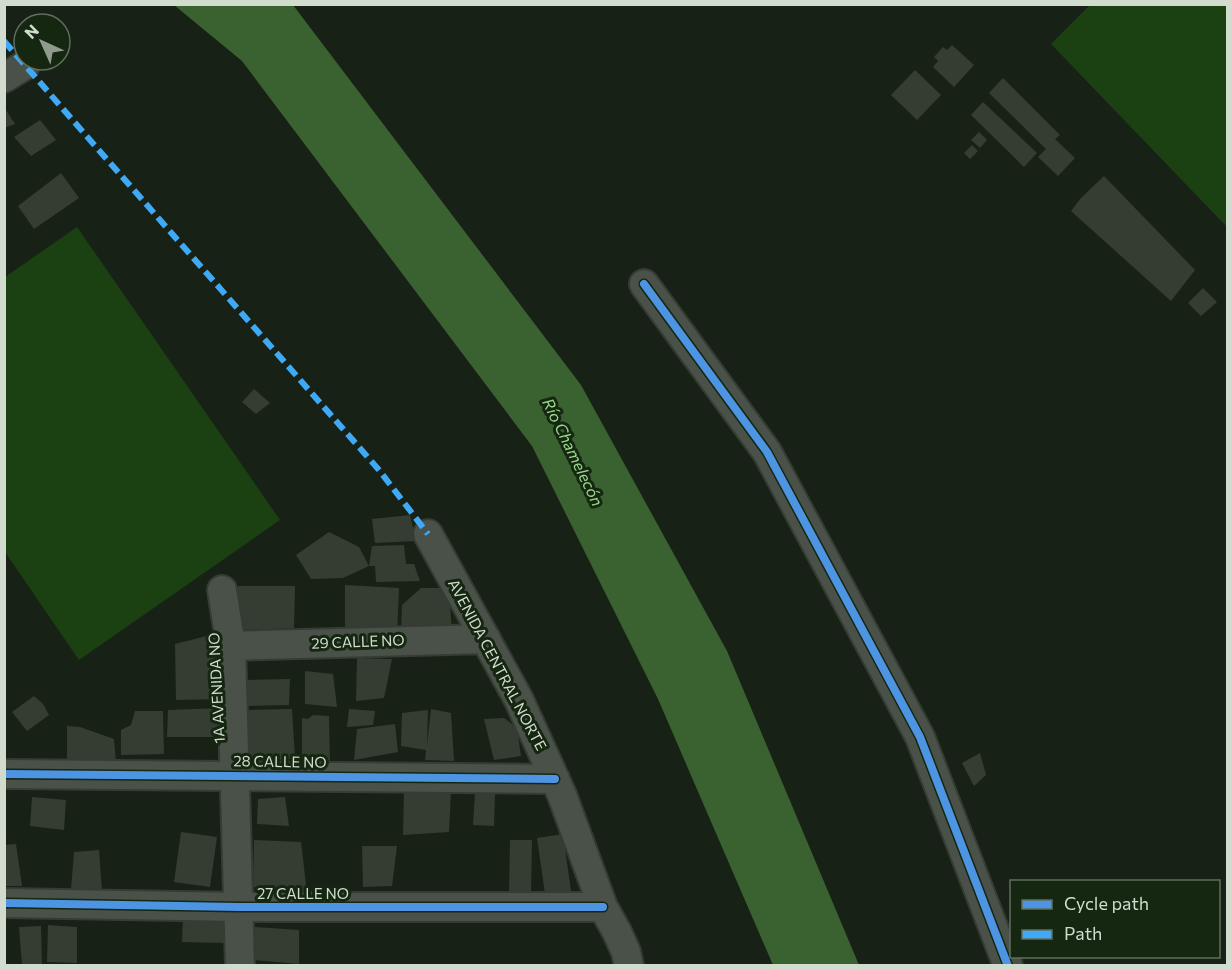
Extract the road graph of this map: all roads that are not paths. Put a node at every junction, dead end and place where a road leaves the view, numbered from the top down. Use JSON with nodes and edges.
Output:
{"nodes":[{"id":1,"x":644,"y":284,"type":"dead end"},
{"id":2,"x":428,"y":534,"type":"dead end"},
{"id":3,"x":222,"y":590,"type":"dead end"},
{"id":4,"x":486,"y":639,"type":"junction"},
{"id":5,"x":231,"y":646,"type":"junction"},
{"id":6,"x":4,"y":774,"type":"edge"},
{"id":7,"x":234,"y":775,"type":"junction"},
{"id":8,"x":555,"y":779,"type":"junction"},
{"id":9,"x":4,"y":903,"type":"edge"},
{"id":10,"x":603,"y":907,"type":"junction"},
{"id":11,"x":238,"y":908,"type":"junction"},
{"id":12,"x":240,"y":966,"type":"edge"},
{"id":13,"x":629,"y":966,"type":"edge"},
{"id":14,"x":1008,"y":966,"type":"edge"}],
"edges":[{"from":1,"to":14,"type":"street"},
{"from":2,"to":4,"type":"street","name":"AVENIDA CENTRAL NORTE"},
{"from":3,"to":5,"type":"street","name":"1A AVENIDA NO"},
{"from":4,"to":5,"type":"street","name":"29 CALLE NO"},
{"from":4,"to":8,"type":"street","name":"AVENIDA CENTRAL NORTE"},
{"from":5,"to":7,"type":"street","name":"1A AVENIDA NO"},
{"from":6,"to":7,"type":"street","name":"28 CALLE NO"},
{"from":7,"to":8,"type":"street","name":"28 CALLE NO"},
{"from":7,"to":11,"type":"street","name":"1A AVENIDA NO"},
{"from":8,"to":10,"type":"street","name":"AVENIDA CENTRAL NORTE"},
{"from":9,"to":11,"type":"street","name":"27 CALLE NO"},
{"from":10,"to":11,"type":"street","name":"27 CALLE NO"},
{"from":10,"to":13,"type":"street","name":"AVENIDA CENTRAL NORTE"},
{"from":11,"to":12,"type":"street","name":"1A AVENIDA NO"}]}
